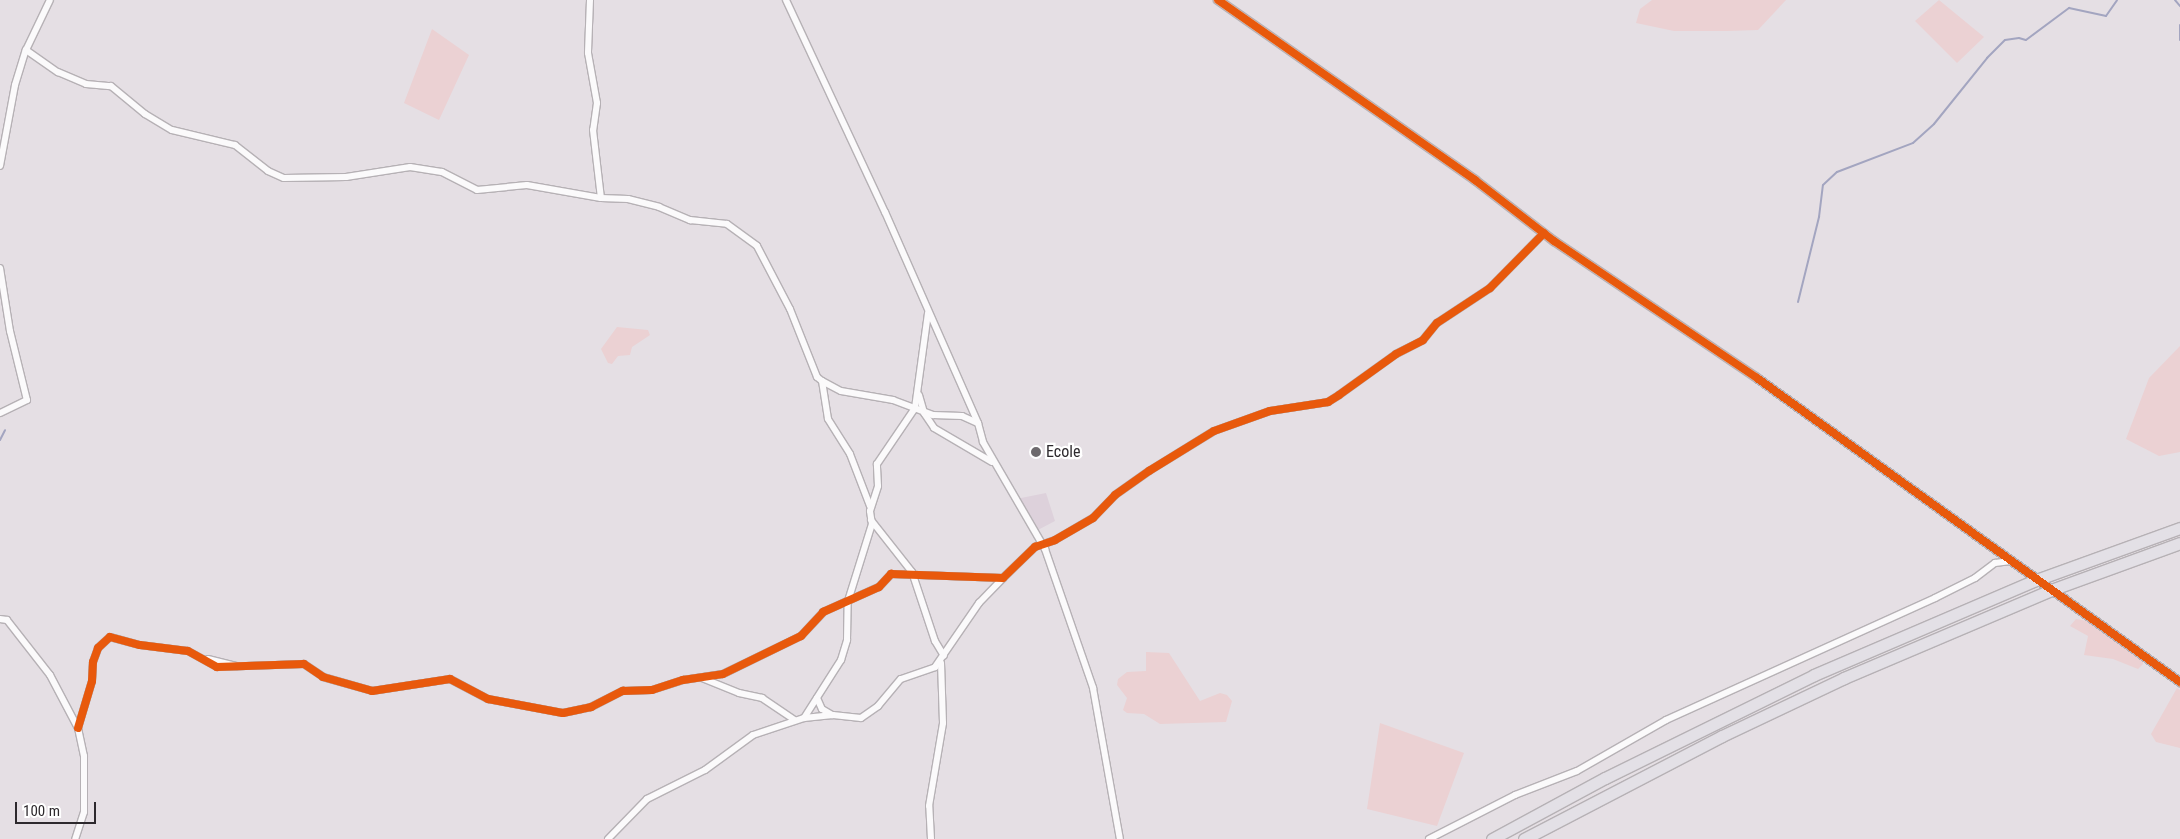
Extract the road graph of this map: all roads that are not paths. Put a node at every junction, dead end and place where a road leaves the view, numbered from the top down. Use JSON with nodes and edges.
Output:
{"nodes":[{"id":1,"x":50,"y":0,"type":"edge"},
{"id":2,"x":590,"y":0,"type":"edge"},
{"id":3,"x":786,"y":0,"type":"edge"},
{"id":4,"x":1218,"y":0,"type":"edge"},
{"id":5,"x":26,"y":50,"type":"junction"},
{"id":6,"x":0,"y":166,"type":"edge"},
{"id":7,"x":601,"y":198,"type":"junction"},
{"id":8,"x":1544,"y":233,"type":"junction"},
{"id":9,"x":0,"y":268,"type":"edge"},
{"id":10,"x":928,"y":311,"type":"junction"},
{"id":11,"x":822,"y":381,"type":"junction"},
{"id":12,"x":918,"y":391,"type":"junction"},
{"id":13,"x":915,"y":409,"type":"junction"},
{"id":14,"x":0,"y":413,"type":"edge"},
{"id":15,"x":924,"y":413,"type":"junction"},
{"id":16,"x":978,"y":423,"type":"junction"},
{"id":17,"x":993,"y":463,"type":"junction"},
{"id":18,"x":870,"y":506,"type":"junction"},
{"id":19,"x":871,"y":520,"type":"junction"},
{"id":20,"x":2180,"y":528,"type":"edge"},
{"id":21,"x":2180,"y":543,"type":"edge"},
{"id":22,"x":1042,"y":544,"type":"junction"},
{"id":23,"x":2011,"y":561,"type":"junction"},
{"id":24,"x":912,"y":572,"type":"junction"},
{"id":25,"x":1002,"y":578,"type":"junction"},
{"id":26,"x":2036,"y":580,"type":"junction"},
{"id":27,"x":2051,"y":590,"type":"junction"},
{"id":28,"x":848,"y":601,"type":"junction"},
{"id":29,"x":0,"y":618,"type":"edge"},
{"id":30,"x":944,"y":656,"type":"junction"},
{"id":31,"x":941,"y":663,"type":"junction"},
{"id":32,"x":701,"y":677,"type":"junction"},
{"id":33,"x":2180,"y":682,"type":"edge"},
{"id":34,"x":817,"y":696,"type":"junction"},
{"id":35,"x":833,"y":715,"type":"junction"},
{"id":36,"x":804,"y":718,"type":"junction"},
{"id":37,"x":796,"y":720,"type":"junction"},
{"id":38,"x":78,"y":728,"type":"junction"},
{"id":39,"x":84,"y":812,"type":"junction"},
{"id":40,"x":75,"y":839,"type":"edge"},
{"id":41,"x":80,"y":839,"type":"edge"},
{"id":42,"x":608,"y":839,"type":"edge"},
{"id":43,"x":932,"y":839,"type":"edge"},
{"id":44,"x":1120,"y":839,"type":"edge"},
{"id":45,"x":1429,"y":839,"type":"edge"},
{"id":46,"x":1492,"y":839,"type":"edge"},
{"id":47,"x":1524,"y":839,"type":"edge"}],
"edges":[{"from":1,"to":5,"type":"street"},
{"from":2,"to":7,"type":"street"},
{"from":3,"to":10,"type":"street"},
{"from":4,"to":8,"type":"street"},
{"from":5,"to":6,"type":"street"},
{"from":5,"to":7,"type":"street"},
{"from":7,"to":11,"type":"street"},
{"from":8,"to":22,"type":"street"},
{"from":8,"to":23,"type":"street"},
{"from":9,"to":14,"type":"street"},
{"from":10,"to":12,"type":"street"},
{"from":10,"to":16,"type":"street"},
{"from":11,"to":13,"type":"street"},
{"from":11,"to":18,"type":"street"},
{"from":12,"to":13,"type":"street"},
{"from":12,"to":15,"type":"street"},
{"from":13,"to":15,"type":"street"},
{"from":13,"to":18,"type":"street"},
{"from":15,"to":16,"type":"street"},
{"from":15,"to":17,"type":"street"},
{"from":16,"to":17,"type":"street"},
{"from":17,"to":22,"type":"street"},
{"from":18,"to":19,"type":"street"},
{"from":19,"to":24,"type":"street"},
{"from":19,"to":28,"type":"street"},
{"from":20,"to":26,"type":"highway"},
{"from":21,"to":27,"type":"highway"},
{"from":22,"to":25,"type":"street"},
{"from":22,"to":44,"type":"street"},
{"from":23,"to":26,"type":"street"},
{"from":23,"to":45,"type":"street"},
{"from":24,"to":25,"type":"street"},
{"from":24,"to":28,"type":"street"},
{"from":24,"to":30,"type":"street"},
{"from":25,"to":30,"type":"street"},
{"from":26,"to":27,"type":"street"},
{"from":26,"to":46,"type":"highway"},
{"from":27,"to":33,"type":"street"},
{"from":27,"to":47,"type":"highway"},
{"from":28,"to":32,"type":"street"},
{"from":28,"to":34,"type":"street"},
{"from":29,"to":38,"type":"street"},
{"from":30,"to":31,"type":"street"},
{"from":31,"to":35,"type":"street"},
{"from":31,"to":43,"type":"street"},
{"from":32,"to":37,"type":"street"},
{"from":32,"to":38,"type":"street"},
{"from":34,"to":35,"type":"street"},
{"from":34,"to":36,"type":"street"},
{"from":35,"to":36,"type":"street"},
{"from":36,"to":37,"type":"street"},
{"from":37,"to":42,"type":"street"},
{"from":38,"to":39,"type":"street"},
{"from":39,"to":40,"type":"street"},
{"from":39,"to":41,"type":"street"}]}
